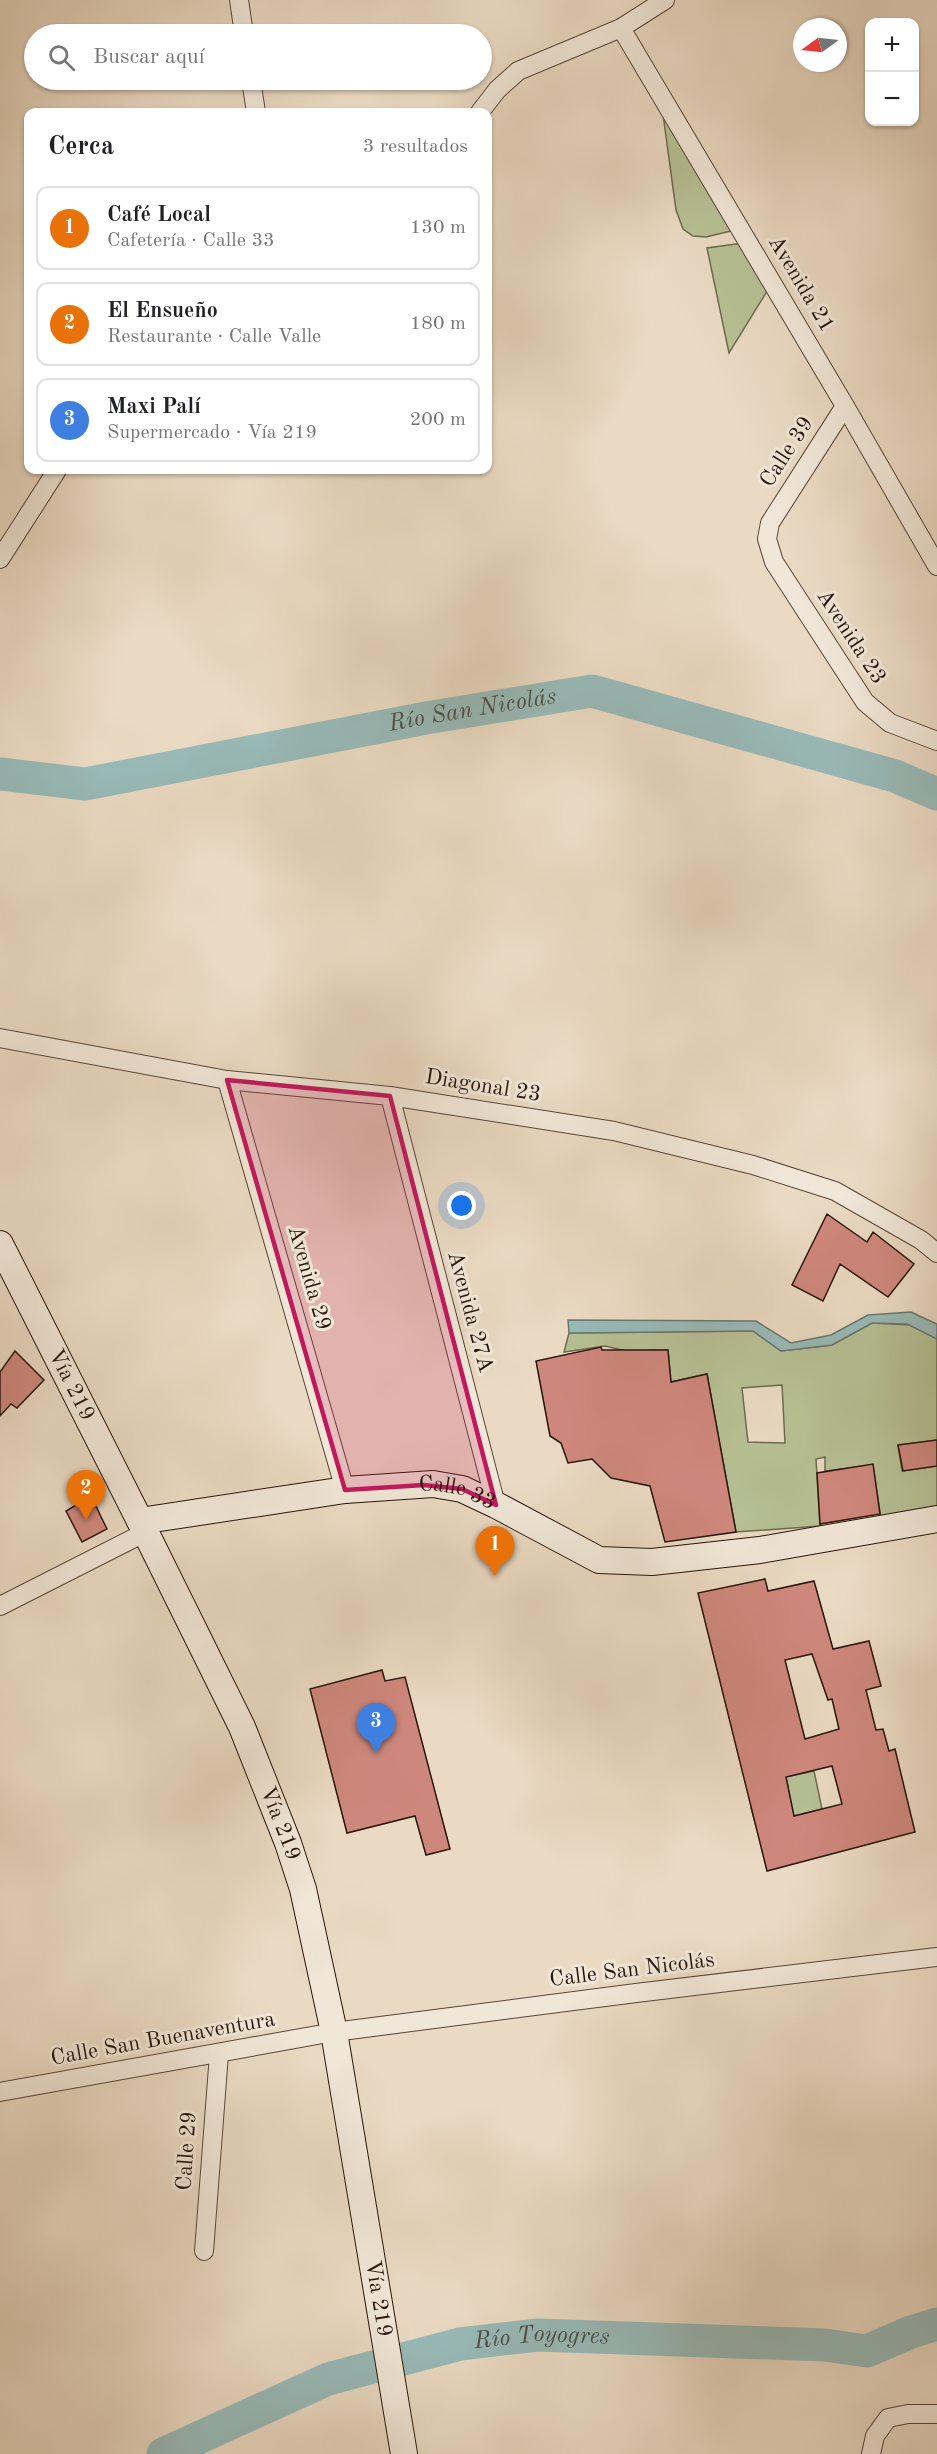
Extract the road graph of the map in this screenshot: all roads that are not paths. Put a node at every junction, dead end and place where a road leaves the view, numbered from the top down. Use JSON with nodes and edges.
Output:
{"nodes":[{"id":1,"x":238,"y":0,"type":"edge"},
{"id":2,"x":666,"y":0,"type":"edge"},
{"id":3,"x":242,"y":24,"type":"edge"},
{"id":4,"x":621,"y":28,"type":"junction"},
{"id":5,"x":253,"y":90,"type":"edge"},
{"id":6,"x":255,"y":108,"type":"edge"},
{"id":7,"x":483,"y":108,"type":"edge"},
{"id":8,"x":845,"y":406,"type":"junction"},
{"id":9,"x":54,"y":474,"type":"edge"},
{"id":10,"x":770,"y":523,"type":"joint"},
{"id":11,"x":0,"y":559,"type":"edge"},
{"id":12,"x":937,"y":566,"type":"edge"},
{"id":13,"x":937,"y":741,"type":"edge"},
{"id":14,"x":0,"y":1038,"type":"edge"},
{"id":15,"x":227,"y":1080,"type":"junction"},
{"id":16,"x":390,"y":1096,"type":"junction"},
{"id":17,"x":0,"y":1244,"type":"edge"},
{"id":18,"x":937,"y":1252,"type":"edge"},
{"id":19,"x":345,"y":1490,"type":"junction"},
{"id":20,"x":496,"y":1505,"type":"junction"},
{"id":21,"x":937,"y":1519,"type":"edge"},
{"id":22,"x":143,"y":1527,"type":"junction"},
{"id":23,"x":0,"y":1605,"type":"edge"},
{"id":24,"x":937,"y":1957,"type":"edge"},
{"id":25,"x":334,"y":2032,"type":"junction"},
{"id":26,"x":219,"y":2054,"type":"junction"},
{"id":27,"x":0,"y":2092,"type":"edge"},
{"id":28,"x":204,"y":2252,"type":"dead end"},
{"id":29,"x":937,"y":2415,"type":"edge"},
{"id":30,"x":868,"y":2453,"type":"edge"},
{"id":31,"x":404,"y":2454,"type":"edge"}],
"edges":[{"from":1,"to":3,"type":"street"},
{"from":2,"to":4,"type":"street"},
{"from":4,"to":7,"type":"street"},
{"from":4,"to":8,"type":"street","name":"Avenida 21"},
{"from":5,"to":6,"type":"street"},
{"from":8,"to":10,"type":"street","name":"Calle 39"},
{"from":8,"to":12,"type":"street","name":"Avenida 21"},
{"from":9,"to":11,"type":"street"},
{"from":10,"to":13,"type":"street","name":"Avenida 23"},
{"from":14,"to":15,"type":"street","name":"Diagonal 23"},
{"from":15,"to":16,"type":"street","name":"Diagonal 23"},
{"from":15,"to":19,"type":"street","name":"Avenida 29"},
{"from":16,"to":18,"type":"street","name":"Diagonal 23"},
{"from":16,"to":20,"type":"street","name":"Avenida 27A"},
{"from":17,"to":22,"type":"main road","name":"Vía 219"},
{"from":19,"to":20,"type":"main road","name":"Calle 33"},
{"from":19,"to":22,"type":"main road","name":"Calle 33"},
{"from":20,"to":21,"type":"main road","name":"Calle 33"},
{"from":22,"to":23,"type":"street"},
{"from":22,"to":25,"type":"main road","name":"Vía 219"},
{"from":24,"to":25,"type":"street","name":"Calle San Nicolás"},
{"from":25,"to":26,"type":"street","name":"Calle San Buenaventura"},
{"from":25,"to":31,"type":"main road","name":"Vía 219"},
{"from":26,"to":27,"type":"street","name":"Calle San Buenaventura"},
{"from":26,"to":28,"type":"street","name":"Calle 29"},
{"from":29,"to":30,"type":"street"}]}
